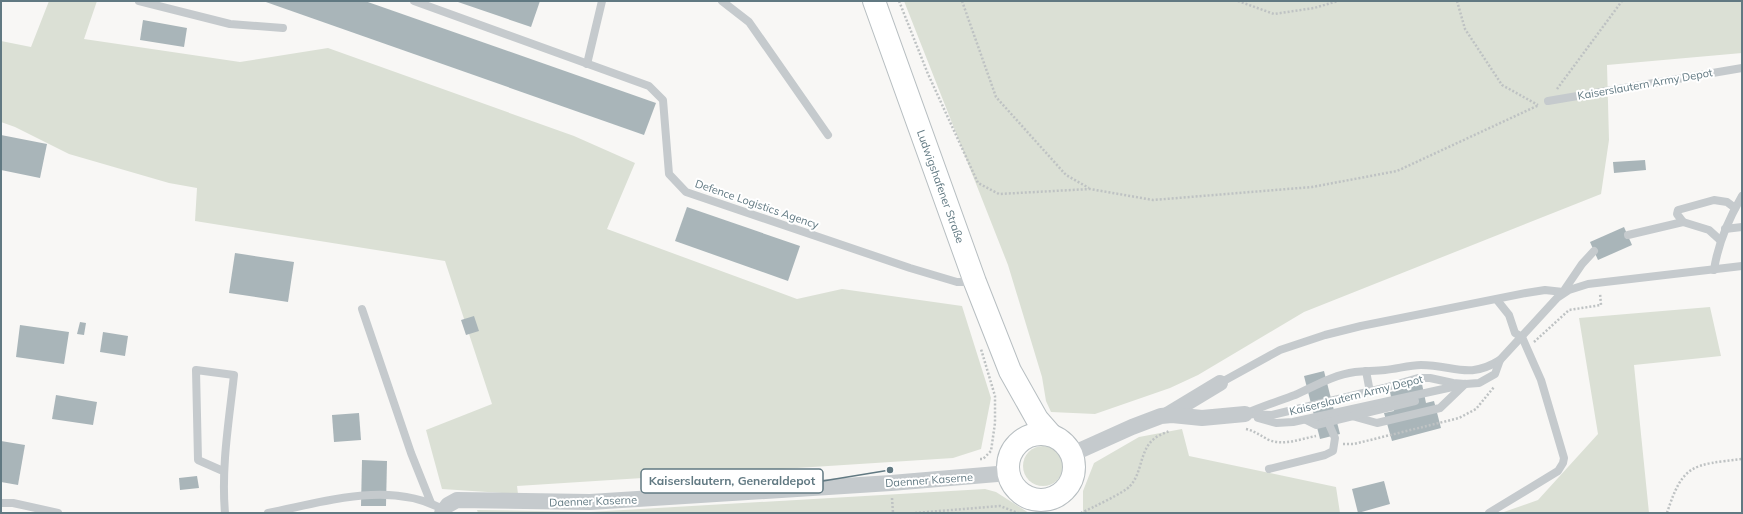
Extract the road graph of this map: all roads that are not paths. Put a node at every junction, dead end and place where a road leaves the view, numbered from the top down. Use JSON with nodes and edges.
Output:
{"nodes":[{"id":1,"x":139,"y":1,"type":"edge"},
{"id":2,"x":414,"y":1,"type":"edge"},
{"id":3,"x":602,"y":1,"type":"edge"},
{"id":4,"x":722,"y":1,"type":"edge"},
{"id":5,"x":874,"y":1,"type":"edge"},
{"id":6,"x":283,"y":28,"type":"dead end"},
{"id":7,"x":587,"y":64,"type":"junction"},
{"id":8,"x":1742,"y":68,"type":"edge"},
{"id":9,"x":1548,"y":101,"type":"road end"},
{"id":10,"x":828,"y":135,"type":"dead end"},
{"id":11,"x":1742,"y":196,"type":"edge"},
{"id":12,"x":1736,"y":208,"type":"junction"},
{"id":13,"x":1683,"y":222,"type":"junction"},
{"id":14,"x":1742,"y":227,"type":"edge"},
{"id":15,"x":1725,"y":229,"type":"junction"},
{"id":16,"x":1628,"y":235,"type":"dead end"},
{"id":17,"x":1720,"y":240,"type":"junction"},
{"id":18,"x":1594,"y":251,"type":"dead end"},
{"id":19,"x":1742,"y":266,"type":"edge"},
{"id":20,"x":1714,"y":270,"type":"junction"},
{"id":21,"x":975,"y":282,"type":"junction"},
{"id":22,"x":1563,"y":292,"type":"junction"},
{"id":23,"x":1497,"y":300,"type":"junction"},
{"id":24,"x":362,"y":308,"type":"dead end"},
{"id":25,"x":1522,"y":337,"type":"junction"},
{"id":26,"x":1500,"y":360,"type":"junction"},
{"id":27,"x":1010,"y":371,"type":"junction"},
{"id":28,"x":1366,"y":371,"type":"junction"},
{"id":29,"x":1220,"y":383,"type":"joint"},
{"id":30,"x":1465,"y":384,"type":"junction"},
{"id":31,"x":1370,"y":392,"type":"junction"},
{"id":32,"x":1245,"y":414,"type":"junction"},
{"id":33,"x":1167,"y":415,"type":"junction"},
{"id":34,"x":1352,"y":416,"type":"junction"},
{"id":35,"x":1306,"y":420,"type":"junction"},
{"id":36,"x":1328,"y":422,"type":"junction"},
{"id":37,"x":1051,"y":435,"type":"junction"},
{"id":38,"x":1019,"y":442,"type":"junction"},
{"id":39,"x":1072,"y":454,"type":"junction"},
{"id":40,"x":1269,"y":469,"type":"dead end"},
{"id":41,"x":223,"y":471,"type":"junction"},
{"id":42,"x":1009,"y":473,"type":"junction"},
{"id":43,"x":1,"y":503,"type":"edge"},
{"id":44,"x":1061,"y":503,"type":"edge"},
{"id":45,"x":1030,"y":508,"type":"edge"},
{"id":46,"x":439,"y":509,"type":"edge"},
{"id":47,"x":38,"y":511,"type":"edge"},
{"id":48,"x":58,"y":513,"type":"edge"},
{"id":49,"x":224,"y":513,"type":"edge"},
{"id":50,"x":268,"y":513,"type":"edge"},
{"id":51,"x":1489,"y":513,"type":"edge"}],
"edges":[{"from":1,"to":6,"type":"lane"},
{"from":2,"to":7,"type":"lane","name":"Defence Logistics Agency"},
{"from":3,"to":7,"type":"lane"},
{"from":4,"to":10,"type":"lane"},
{"from":5,"to":21,"type":"street","name":"Ludwigshafener Straße"},
{"from":7,"to":21,"type":"lane","name":"Defence Logistics Agency"},
{"from":8,"to":9,"type":"lane","name":"Kaiserslautern Army Depot"},
{"from":11,"to":12,"type":"lane"},
{"from":12,"to":13,"type":"lane"},
{"from":12,"to":15,"type":"lane"},
{"from":13,"to":16,"type":"lane"},
{"from":13,"to":17,"type":"lane"},
{"from":14,"to":15,"type":"lane"},
{"from":15,"to":17,"type":"lane"},
{"from":17,"to":20,"type":"lane"},
{"from":18,"to":22,"type":"lane"},
{"from":19,"to":20,"type":"lane","name":"Kaiserslautern Army Depot"},
{"from":20,"to":22,"type":"lane","name":"Kaiserslautern Army Depot"},
{"from":21,"to":27,"type":"street","name":"Ludwigshafener Straße"},
{"from":22,"to":23,"type":"lane","name":"Kaiserslautern Army Depot"},
{"from":22,"to":25,"type":"lane","name":"Kaiserslautern Army Depot"},
{"from":23,"to":25,"type":"lane"},
{"from":23,"to":29,"type":"lane","name":"Kaiserslautern Army Depot"},
{"from":24,"to":46,"type":"lane"},
{"from":25,"to":26,"type":"lane","name":"Kaiserslautern Army Depot"},
{"from":25,"to":51,"type":"lane"},
{"from":26,"to":28,"type":"lane"},
{"from":26,"to":30,"type":"lane","name":"Kaiserslautern Army Depot"},
{"from":27,"to":37,"type":"street","name":"Ludwigshafener Straße"},
{"from":27,"to":38,"type":"street","name":"Ludwigshafener Straße"},
{"from":28,"to":31,"type":"lane"},
{"from":28,"to":32,"type":"lane"},
{"from":29,"to":33,"type":"street","name":"Kaiserslautern Army Depot"},
{"from":30,"to":31,"type":"lane","name":"Kaiserslautern Army Depot"},
{"from":30,"to":34,"type":"lane"},
{"from":30,"to":34,"type":"lane"},
{"from":30,"to":35,"type":"lane"},
{"from":31,"to":32,"type":"lane","name":"Kaiserslautern Army Depot"},
{"from":32,"to":33,"type":"street","name":"Kaiserslautern Army Depot"},
{"from":32,"to":35,"type":"lane"},
{"from":33,"to":39,"type":"street","name":"Kaiserslautern Army Depot"},
{"from":34,"to":36,"type":"lane"},
{"from":35,"to":36,"type":"lane"},
{"from":36,"to":40,"type":"lane","name":"Kaiserslautern Army Depot"},
{"from":37,"to":38,"type":"street"},
{"from":37,"to":39,"type":"street"},
{"from":38,"to":42,"type":"street"},
{"from":39,"to":44,"type":"street"},
{"from":41,"to":41,"type":"lane"},
{"from":41,"to":49,"type":"lane"},
{"from":42,"to":45,"type":"street"},
{"from":42,"to":46,"type":"street","name":"Daenner Kaserne"},
{"from":43,"to":47,"type":"lane"},
{"from":44,"to":45,"type":"street"},
{"from":46,"to":50,"type":"lane"},
{"from":47,"to":48,"type":"lane"}]}
